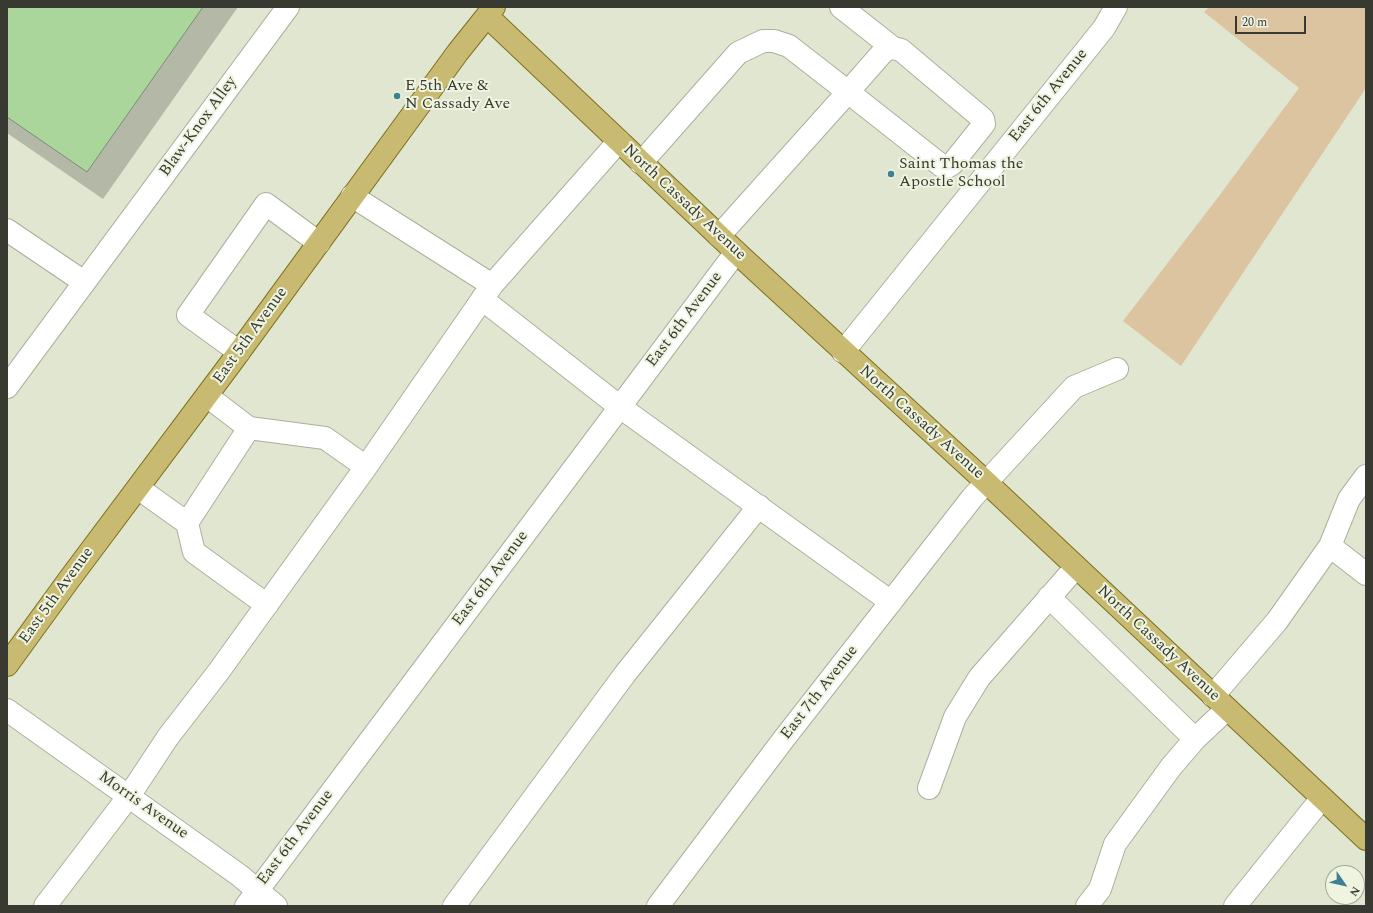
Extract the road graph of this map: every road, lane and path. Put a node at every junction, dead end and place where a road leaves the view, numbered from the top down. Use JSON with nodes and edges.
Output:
{"nodes":[{"id":1,"x":288,"y":7,"type":"edge"},
{"id":2,"x":841,"y":7,"type":"edge"},
{"id":3,"x":1116,"y":7,"type":"edge"},
{"id":4,"x":486,"y":10,"type":"edge"},
{"id":5,"x":893,"y":48,"type":"junction"},
{"id":6,"x":848,"y":92,"type":"junction"},
{"id":7,"x":619,"y":142,"type":"junction"},
{"id":8,"x":968,"y":142,"type":"junction"},
{"id":9,"x":641,"y":163,"type":"junction"},
{"id":10,"x":994,"y":165,"type":"junction"},
{"id":11,"x":352,"y":196,"type":"junction"},
{"id":12,"x":7,"y":230,"type":"edge"},
{"id":13,"x":720,"y":236,"type":"junction"},
{"id":14,"x":319,"y":243,"type":"junction"},
{"id":15,"x":736,"y":252,"type":"junction"},
{"id":16,"x":84,"y":282,"type":"junction"},
{"id":17,"x":487,"y":292,"type":"junction"},
{"id":18,"x":239,"y":352,"type":"junction"},
{"id":19,"x":843,"y":352,"type":"junction"},
{"id":20,"x":1117,"y":369,"type":"dead end"},
{"id":21,"x":7,"y":387,"type":"edge"},
{"id":22,"x":207,"y":396,"type":"junction"},
{"id":23,"x":620,"y":407,"type":"junction"},
{"id":24,"x":249,"y":428,"type":"junction"},
{"id":25,"x":366,"y":467,"type":"junction"},
{"id":26,"x":1366,"y":476,"type":"edge"},
{"id":27,"x":986,"y":482,"type":"junction"},
{"id":28,"x":138,"y":488,"type":"junction"},
{"id":29,"x":759,"y":506,"type":"junction"},
{"id":30,"x":187,"y":523,"type":"junction"},
{"id":31,"x":1330,"y":546,"type":"junction"},
{"id":32,"x":1076,"y":567,"type":"junction"},
{"id":33,"x":1366,"y":574,"type":"edge"},
{"id":34,"x":1050,"y":597,"type":"junction"},
{"id":35,"x":891,"y":602,"type":"junction"},
{"id":36,"x":267,"y":605,"type":"junction"},
{"id":37,"x":7,"y":665,"type":"edge"},
{"id":38,"x":1220,"y":703,"type":"junction"},
{"id":39,"x":7,"y":710,"type":"edge"},
{"id":40,"x":1195,"y":739,"type":"junction"},
{"id":41,"x":928,"y":788,"type":"dead end"},
{"id":42,"x":129,"y":796,"type":"junction"},
{"id":43,"x":1322,"y":798,"type":"junction"},
{"id":44,"x":1366,"y":839,"type":"edge"},
{"id":45,"x":251,"y":898,"type":"edge"},
{"id":46,"x":45,"y":906,"type":"edge"},
{"id":47,"x":276,"y":906,"type":"edge"},
{"id":48,"x":454,"y":906,"type":"edge"},
{"id":49,"x":658,"y":906,"type":"edge"},
{"id":50,"x":1087,"y":906,"type":"edge"},
{"id":51,"x":1235,"y":906,"type":"edge"}],
"edges":[{"from":1,"to":16,"type":"street","name":"Blaw-Knox Alley"},
{"from":2,"to":5,"type":"street"},
{"from":3,"to":10,"type":"street","name":"East 6th Avenue"},
{"from":4,"to":7,"type":"main road","name":"North Cassady Avenue"},
{"from":4,"to":11,"type":"main road","name":"East 5th Avenue"},
{"from":5,"to":6,"type":"street"},
{"from":5,"to":8,"type":"street"},
{"from":6,"to":8,"type":"street"},
{"from":6,"to":9,"type":"street"},
{"from":6,"to":13,"type":"street"},
{"from":7,"to":9,"type":"main road","name":"North Cassady Avenue"},
{"from":7,"to":17,"type":"street"},
{"from":8,"to":10,"type":"street"},
{"from":9,"to":13,"type":"main road","name":"North Cassady Avenue"},
{"from":10,"to":19,"type":"street","name":"East 6th Avenue"},
{"from":11,"to":14,"type":"main road","name":"East 5th Avenue"},
{"from":11,"to":17,"type":"street"},
{"from":12,"to":16,"type":"street"},
{"from":13,"to":15,"type":"main road","name":"North Cassady Avenue"},
{"from":14,"to":18,"type":"main road","name":"East 5th Avenue"},
{"from":14,"to":18,"type":"street"},
{"from":15,"to":19,"type":"main road","name":"North Cassady Avenue"},
{"from":15,"to":23,"type":"street","name":"East 6th Avenue"},
{"from":16,"to":21,"type":"street","name":"Blaw-Knox Alley"},
{"from":17,"to":23,"type":"street"},
{"from":17,"to":25,"type":"street"},
{"from":18,"to":22,"type":"main road","name":"East 5th Avenue"},
{"from":19,"to":27,"type":"main road","name":"North Cassady Avenue"},
{"from":20,"to":27,"type":"street","name":"East 7th Avenue"},
{"from":22,"to":24,"type":"street"},
{"from":22,"to":28,"type":"main road","name":"East 5th Avenue"},
{"from":23,"to":29,"type":"street"},
{"from":23,"to":45,"type":"street","name":"East 6th Avenue"},
{"from":24,"to":25,"type":"street"},
{"from":24,"to":30,"type":"street"},
{"from":25,"to":36,"type":"street"},
{"from":26,"to":31,"type":"street"},
{"from":27,"to":32,"type":"main road","name":"North Cassady Avenue"},
{"from":27,"to":35,"type":"street","name":"East 7th Avenue"},
{"from":28,"to":30,"type":"street"},
{"from":28,"to":37,"type":"main road","name":"East 5th Avenue"},
{"from":29,"to":35,"type":"street"},
{"from":29,"to":48,"type":"street"},
{"from":30,"to":36,"type":"street"},
{"from":31,"to":33,"type":"street"},
{"from":31,"to":38,"type":"street"},
{"from":32,"to":34,"type":"street"},
{"from":32,"to":38,"type":"main road","name":"North Cassady Avenue"},
{"from":34,"to":40,"type":"street"},
{"from":34,"to":41,"type":"street"},
{"from":35,"to":49,"type":"street","name":"East 7th Avenue"},
{"from":36,"to":42,"type":"street"},
{"from":38,"to":40,"type":"street"},
{"from":38,"to":43,"type":"main road","name":"North Cassady Avenue"},
{"from":39,"to":42,"type":"street","name":"Morris Avenue"},
{"from":40,"to":50,"type":"street"},
{"from":42,"to":45,"type":"street","name":"Morris Avenue"},
{"from":42,"to":46,"type":"street"},
{"from":43,"to":44,"type":"main road","name":"North Cassady Avenue"},
{"from":43,"to":51,"type":"street"},
{"from":45,"to":47,"type":"street","name":"Morris Avenue"}]}
